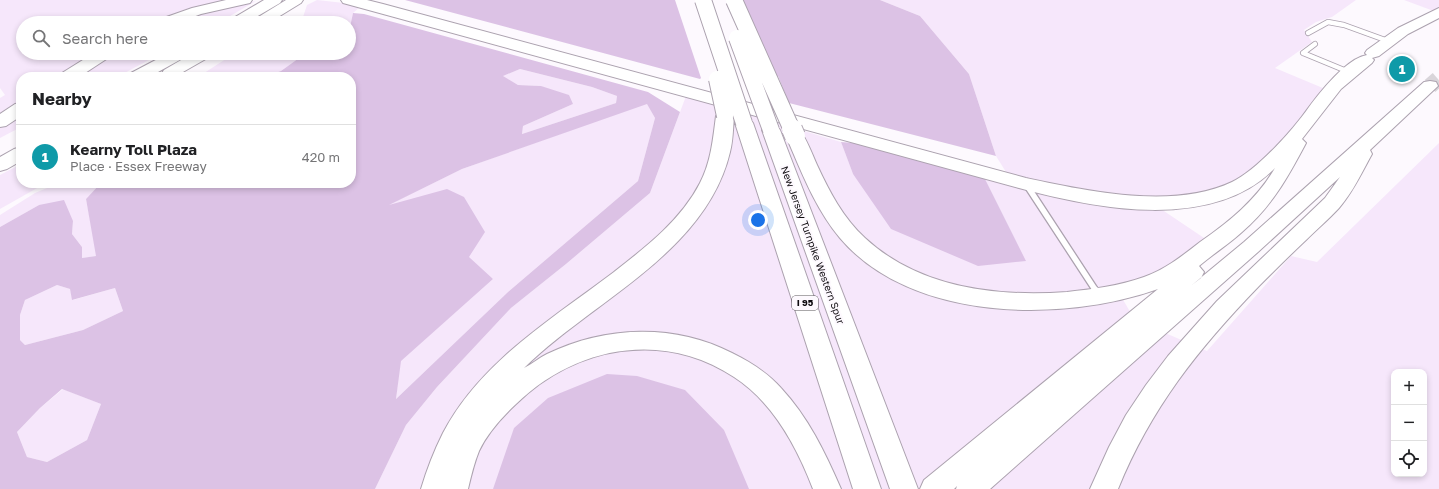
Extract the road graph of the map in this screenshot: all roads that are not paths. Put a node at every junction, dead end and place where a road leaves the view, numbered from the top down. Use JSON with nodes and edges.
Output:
{"nodes":[{"id":1,"x":245,"y":0,"type":"edge"},
{"id":2,"x":275,"y":0,"type":"edge"},
{"id":3,"x":296,"y":0,"type":"edge"},
{"id":4,"x":348,"y":0,"type":"edge"},
{"id":5,"x":692,"y":0,"type":"edge"},
{"id":6,"x":703,"y":0,"type":"edge"},
{"id":7,"x":722,"y":0,"type":"edge"},
{"id":8,"x":734,"y":0,"type":"edge"},
{"id":9,"x":1439,"y":12,"type":"edge"},
{"id":10,"x":183,"y":16,"type":"edge"},
{"id":11,"x":247,"y":16,"type":"edge"},
{"id":12,"x":269,"y":16,"type":"edge"},
{"id":13,"x":1308,"y":33,"type":"dead end"},
{"id":14,"x":1388,"y":41,"type":"junction"},
{"id":15,"x":1315,"y":44,"type":"dead end"},
{"id":16,"x":94,"y":60,"type":"edge"},
{"id":17,"x":168,"y":60,"type":"edge"},
{"id":18,"x":192,"y":60,"type":"edge"},
{"id":19,"x":76,"y":72,"type":"edge"},
{"id":20,"x":146,"y":72,"type":"edge"},
{"id":21,"x":171,"y":72,"type":"edge"},
{"id":22,"x":1350,"y":72,"type":"junction"},
{"id":23,"x":1436,"y":81,"type":"tunnel mouth"},
{"id":24,"x":16,"y":111,"type":"edge"},
{"id":25,"x":734,"y":119,"type":"junction"},
{"id":26,"x":0,"y":122,"type":"edge"},
{"id":27,"x":1306,"y":122,"type":"junction"},
{"id":28,"x":1374,"y":136,"type":"junction"},
{"id":29,"x":16,"y":141,"type":"edge"},
{"id":30,"x":0,"y":149,"type":"edge"},
{"id":31,"x":16,"y":156,"type":"edge"},
{"id":32,"x":0,"y":164,"type":"edge"},
{"id":33,"x":1026,"y":184,"type":"junction"},
{"id":34,"x":1228,"y":233,"type":"junction"},
{"id":35,"x":1100,"y":296,"type":"junction"},
{"id":36,"x":866,"y":486,"type":"edge"},
{"id":37,"x":435,"y":489,"type":"edge"},
{"id":38,"x":454,"y":489,"type":"edge"},
{"id":39,"x":827,"y":489,"type":"edge"},
{"id":40,"x":904,"y":489,"type":"edge"},
{"id":41,"x":934,"y":489,"type":"edge"},
{"id":42,"x":970,"y":489,"type":"edge"},
{"id":43,"x":1104,"y":489,"type":"edge"}],
"edges":[{"from":1,"to":10,"type":"highway"},
{"from":2,"to":11,"type":"highway"},
{"from":3,"to":12,"type":"highway"},
{"from":4,"to":33,"type":"highway"},
{"from":5,"to":25,"type":"highway","bridge":true},
{"from":6,"to":25,"type":"highway","number":"I 95","bridge":true},
{"from":7,"to":40,"type":"highway","name":"New Jersey Turnpike Western Spur","number":"I 95","bridge":true},
{"from":8,"to":35,"type":"highway","bridge":true},
{"from":9,"to":14,"type":"highway"},
{"from":13,"to":14,"type":"lane"},
{"from":14,"to":22,"type":"highway"},
{"from":15,"to":22,"type":"lane"},
{"from":16,"to":19,"type":"highway"},
{"from":17,"to":20,"type":"highway"},
{"from":18,"to":21,"type":"highway"},
{"from":22,"to":27,"type":"highway"},
{"from":23,"to":28,"type":"highway"},
{"from":24,"to":26,"type":"highway"},
{"from":25,"to":36,"type":"highway","number":"I 95"},
{"from":25,"to":37,"type":"highway"},
{"from":27,"to":33,"type":"highway"},
{"from":27,"to":34,"type":"highway"},
{"from":28,"to":42,"type":"highway"},
{"from":28,"to":43,"type":"highway"},
{"from":29,"to":30,"type":"highway"},
{"from":31,"to":32,"type":"highway"},
{"from":33,"to":35,"type":"lane"},
{"from":34,"to":35,"type":"highway"},
{"from":34,"to":41,"type":"highway"},
{"from":38,"to":39,"type":"highway"}]}
